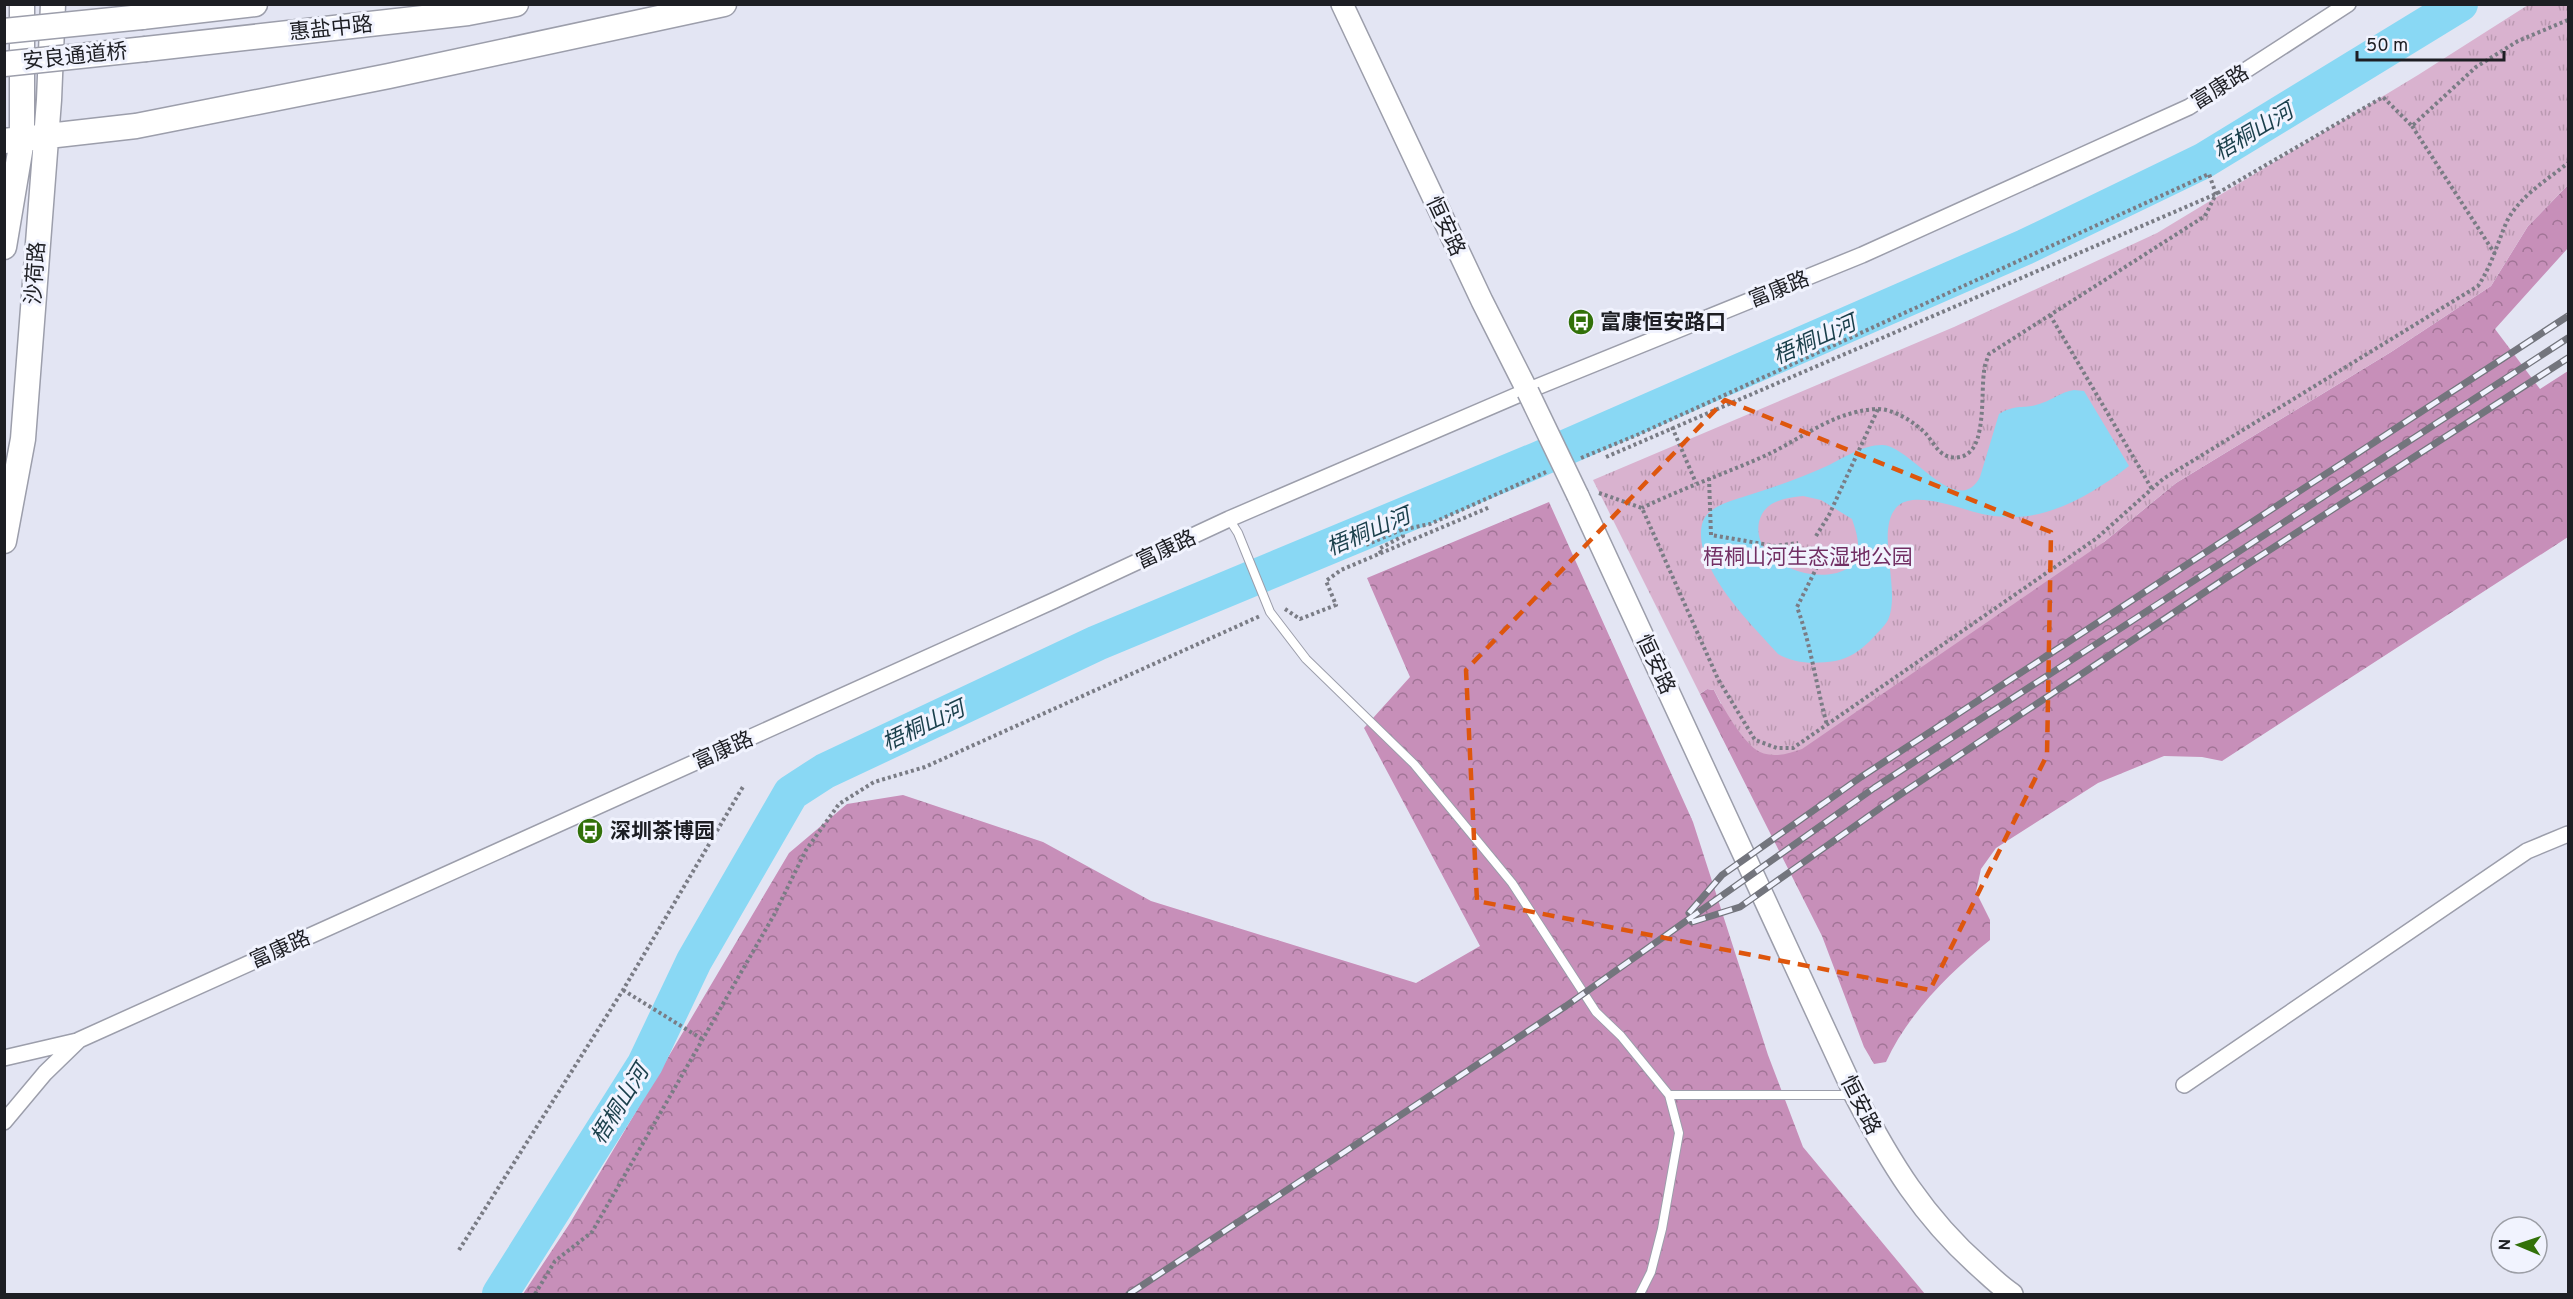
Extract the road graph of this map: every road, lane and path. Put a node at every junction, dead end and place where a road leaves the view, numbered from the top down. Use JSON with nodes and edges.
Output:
{"nodes":[{"id":1,"x":22,"y":4,"type":"edge"},
{"id":2,"x":53,"y":4,"type":"edge"},
{"id":3,"x":255,"y":4,"type":"edge"},
{"id":4,"x":516,"y":4,"type":"edge"},
{"id":5,"x":724,"y":4,"type":"edge"},
{"id":6,"x":1342,"y":4,"type":"edge"},
{"id":7,"x":2348,"y":4,"type":"edge"},
{"id":8,"x":2568,"y":20,"type":"edge"},
{"id":9,"x":4,"y":31,"type":"edge"},
{"id":10,"x":146,"y":49,"type":"joint"},
{"id":11,"x":4,"y":64,"type":"edge"},
{"id":12,"x":2412,"y":126,"type":"junction"},
{"id":13,"x":46,"y":137,"type":"junction"},
{"id":14,"x":13,"y":140,"type":"edge"},
{"id":15,"x":2568,"y":163,"type":"edge"},
{"id":16,"x":2216,"y":194,"type":"junction"},
{"id":17,"x":4,"y":247,"type":"edge"},
{"id":18,"x":2495,"y":255,"type":"junction"},
{"id":19,"x":2050,"y":315,"type":"junction"},
{"id":20,"x":1528,"y":392,"type":"junction"},
{"id":21,"x":1879,"y":408,"type":"junction"},
{"id":22,"x":1672,"y":427,"type":"junction"},
{"id":23,"x":1637,"y":435,"type":"junction"},
{"id":24,"x":1644,"y":440,"type":"junction"},
{"id":25,"x":1606,"y":457,"type":"dead end"},
{"id":26,"x":1573,"y":461,"type":"dead end"},
{"id":27,"x":1552,"y":470,"type":"dead end"},
{"id":28,"x":1709,"y":478,"type":"junction"},
{"id":29,"x":1696,"y":483,"type":"junction"},
{"id":30,"x":2152,"y":489,"type":"junction"},
{"id":31,"x":1578,"y":496,"type":"junction"},
{"id":32,"x":1490,"y":507,"type":"dead end"},
{"id":33,"x":1642,"y":508,"type":"junction"},
{"id":34,"x":1230,"y":519,"type":"junction"},
{"id":35,"x":1401,"y":530,"type":"junction"},
{"id":36,"x":1815,"y":536,"type":"dead end"},
{"id":37,"x":4,"y":540,"type":"edge"},
{"id":38,"x":1798,"y":543,"type":"dead end"},
{"id":39,"x":1366,"y":545,"type":"dead end"},
{"id":40,"x":1813,"y":549,"type":"dead end"},
{"id":41,"x":1381,"y":554,"type":"junction"},
{"id":42,"x":1270,"y":612,"type":"junction"},
{"id":43,"x":1300,"y":619,"type":"dead end"},
{"id":44,"x":1827,"y":725,"type":"junction"},
{"id":45,"x":744,"y":785,"type":"dead end"},
{"id":46,"x":2568,"y":834,"type":"edge"},
{"id":47,"x":623,"y":990,"type":"junction"},
{"id":48,"x":702,"y":1039,"type":"junction"},
{"id":49,"x":80,"y":1040,"type":"junction"},
{"id":50,"x":4,"y":1058,"type":"edge"},
{"id":51,"x":2184,"y":1085,"type":"dead end"},
{"id":52,"x":1669,"y":1095,"type":"junction"},
{"id":53,"x":1855,"y":1095,"type":"junction"},
{"id":54,"x":4,"y":1122,"type":"edge"},
{"id":55,"x":459,"y":1250,"type":"dead end"},
{"id":56,"x":535,"y":1294,"type":"edge"},
{"id":57,"x":1640,"y":1294,"type":"edge"},
{"id":58,"x":2012,"y":1294,"type":"edge"}],
"edges":[{"from":1,"to":14,"type":"main road","name":"沙荷路"},
{"from":2,"to":13,"type":"main road","name":"沙荷路"},
{"from":3,"to":9,"type":"main road","name":"安良通道桥","bridge":true},
{"from":4,"to":10,"type":"main road","name":"惠盐中路"},
{"from":5,"to":13,"type":"main road"},
{"from":6,"to":20,"type":"street","name":"恒安路"},
{"from":7,"to":20,"type":"street","name":"富康路"},
{"from":8,"to":12,"type":"path"},
{"from":10,"to":11,"type":"main road","name":"安良通道桥","bridge":true},
{"from":12,"to":16,"type":"path"},
{"from":12,"to":18,"type":"path"},
{"from":13,"to":14,"type":"main road"},
{"from":13,"to":37,"type":"main road","name":"沙荷路"},
{"from":14,"to":17,"type":"main road","name":"沙荷路"},
{"from":15,"to":18,"type":"path"},
{"from":16,"to":19,"type":"path"},
{"from":16,"to":22,"type":"path"},
{"from":16,"to":23,"type":"path"},
{"from":18,"to":30,"type":"path"},
{"from":19,"to":21,"type":"path"},
{"from":19,"to":30,"type":"path"},
{"from":20,"to":31,"type":"street","name":"恒安路","bridge":true},
{"from":20,"to":34,"type":"street","name":"富康路"},
{"from":21,"to":28,"type":"path"},
{"from":21,"to":36,"type":"path"},
{"from":22,"to":24,"type":"path"},
{"from":22,"to":29,"type":"path"},
{"from":23,"to":24,"type":"path"},
{"from":23,"to":26,"type":"path"},
{"from":24,"to":25,"type":"path"},
{"from":27,"to":35,"type":"path"},
{"from":28,"to":29,"type":"path"},
{"from":28,"to":38,"type":"path"},
{"from":29,"to":33,"type":"path"},
{"from":30,"to":44,"type":"path"},
{"from":31,"to":33,"type":"path"},
{"from":31,"to":53,"type":"street","name":"恒安路"},
{"from":32,"to":41,"type":"path"},
{"from":33,"to":44,"type":"path"},
{"from":34,"to":42,"type":"lane"},
{"from":34,"to":49,"type":"street","name":"富康路"},
{"from":35,"to":39,"type":"path"},
{"from":35,"to":41,"type":"path"},
{"from":40,"to":44,"type":"path"},
{"from":41,"to":43,"type":"path"},
{"from":42,"to":48,"type":"path"},
{"from":42,"to":52,"type":"lane"},
{"from":45,"to":47,"type":"path"},
{"from":46,"to":51,"type":"street"},
{"from":47,"to":48,"type":"path"},
{"from":47,"to":55,"type":"path"},
{"from":48,"to":56,"type":"path"},
{"from":49,"to":50,"type":"street"},
{"from":49,"to":54,"type":"street","name":"富康路"},
{"from":52,"to":53,"type":"lane"},
{"from":52,"to":57,"type":"lane"},
{"from":53,"to":58,"type":"street","name":"恒安路"}]}
